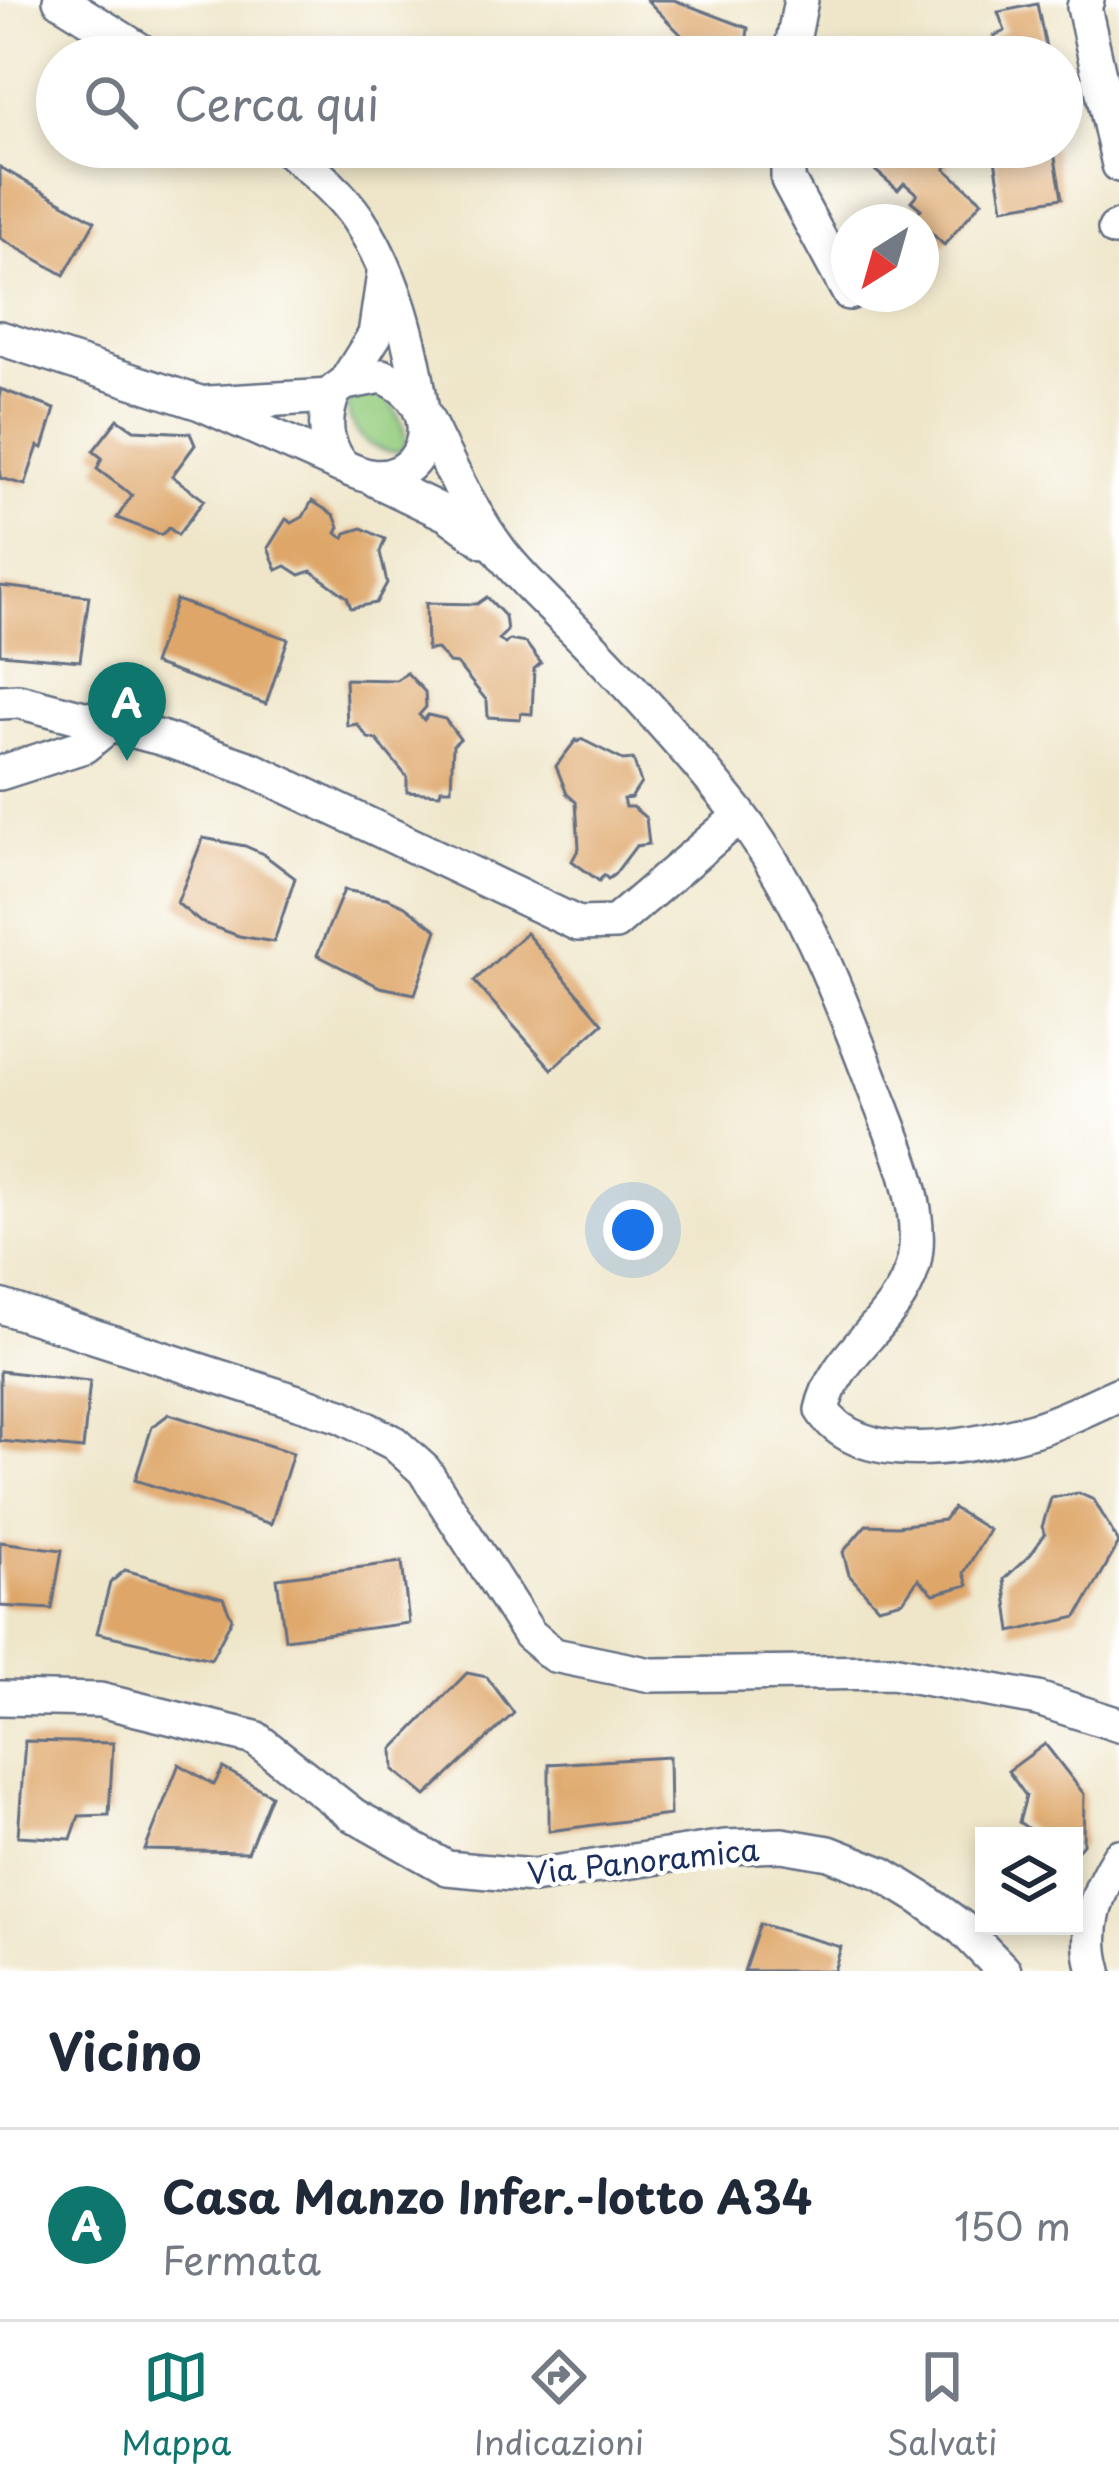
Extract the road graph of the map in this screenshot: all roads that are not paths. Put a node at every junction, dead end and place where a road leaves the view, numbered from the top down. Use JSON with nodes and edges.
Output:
{"nodes":[{"id":1,"x":60,"y":0,"type":"edge"},
{"id":2,"x":801,"y":0,"type":"edge"},
{"id":3,"x":1087,"y":0,"type":"edge"},
{"id":4,"x":117,"y":36,"type":"edge"},
{"id":5,"x":794,"y":36,"type":"edge"},
{"id":6,"x":1119,"y":165,"type":"edge"},
{"id":7,"x":309,"y":168,"type":"edge"},
{"id":8,"x":788,"y":168,"type":"edge"},
{"id":9,"x":831,"y":260,"type":"edge"},
{"id":10,"x":384,"y":272,"type":"junction"},
{"id":11,"x":0,"y":338,"type":"edge"},
{"id":12,"x":339,"y":390,"type":"junction"},
{"id":13,"x":200,"y":403,"type":"junction"},
{"id":14,"x":423,"y":411,"type":"junction"},
{"id":15,"x":341,"y":466,"type":"junction"},
{"id":16,"x":376,"y":480,"type":"junction"},
{"id":17,"x":502,"y":554,"type":"junction"},
{"id":18,"x":0,"y":701,"type":"edge"},
{"id":19,"x":110,"y":725,"type":"junction"},
{"id":20,"x":0,"y":772,"type":"edge"},
{"id":21,"x":740,"y":816,"type":"junction"},
{"id":22,"x":0,"y":1306,"type":"edge"},
{"id":23,"x":1119,"y":1394,"type":"edge"},
{"id":24,"x":0,"y":1698,"type":"edge"},
{"id":25,"x":1119,"y":1725,"type":"edge"},
{"id":26,"x":1119,"y":1856,"type":"edge"},
{"id":27,"x":1004,"y":1971,"type":"edge"},
{"id":28,"x":1095,"y":1971,"type":"edge"}],
"edges":[{"from":1,"to":4,"type":"street"},
{"from":2,"to":5,"type":"street"},
{"from":3,"to":6,"type":"street"},
{"from":7,"to":10,"type":"street"},
{"from":8,"to":9,"type":"street"},
{"from":10,"to":12,"type":"street"},
{"from":10,"to":14,"type":"street"},
{"from":11,"to":13,"type":"street"},
{"from":12,"to":13,"type":"street"},
{"from":12,"to":14,"type":"street"},
{"from":12,"to":15,"type":"street"},
{"from":13,"to":15,"type":"street"},
{"from":14,"to":16,"type":"street"},
{"from":14,"to":17,"type":"street"},
{"from":15,"to":16,"type":"street"},
{"from":16,"to":17,"type":"street"},
{"from":17,"to":21,"type":"street"},
{"from":18,"to":19,"type":"street"},
{"from":19,"to":20,"type":"street"},
{"from":19,"to":21,"type":"street"},
{"from":21,"to":23,"type":"street"},
{"from":22,"to":25,"type":"street"},
{"from":24,"to":27,"type":"street","name":"Via Panoramica"},
{"from":26,"to":28,"type":"street"}]}
